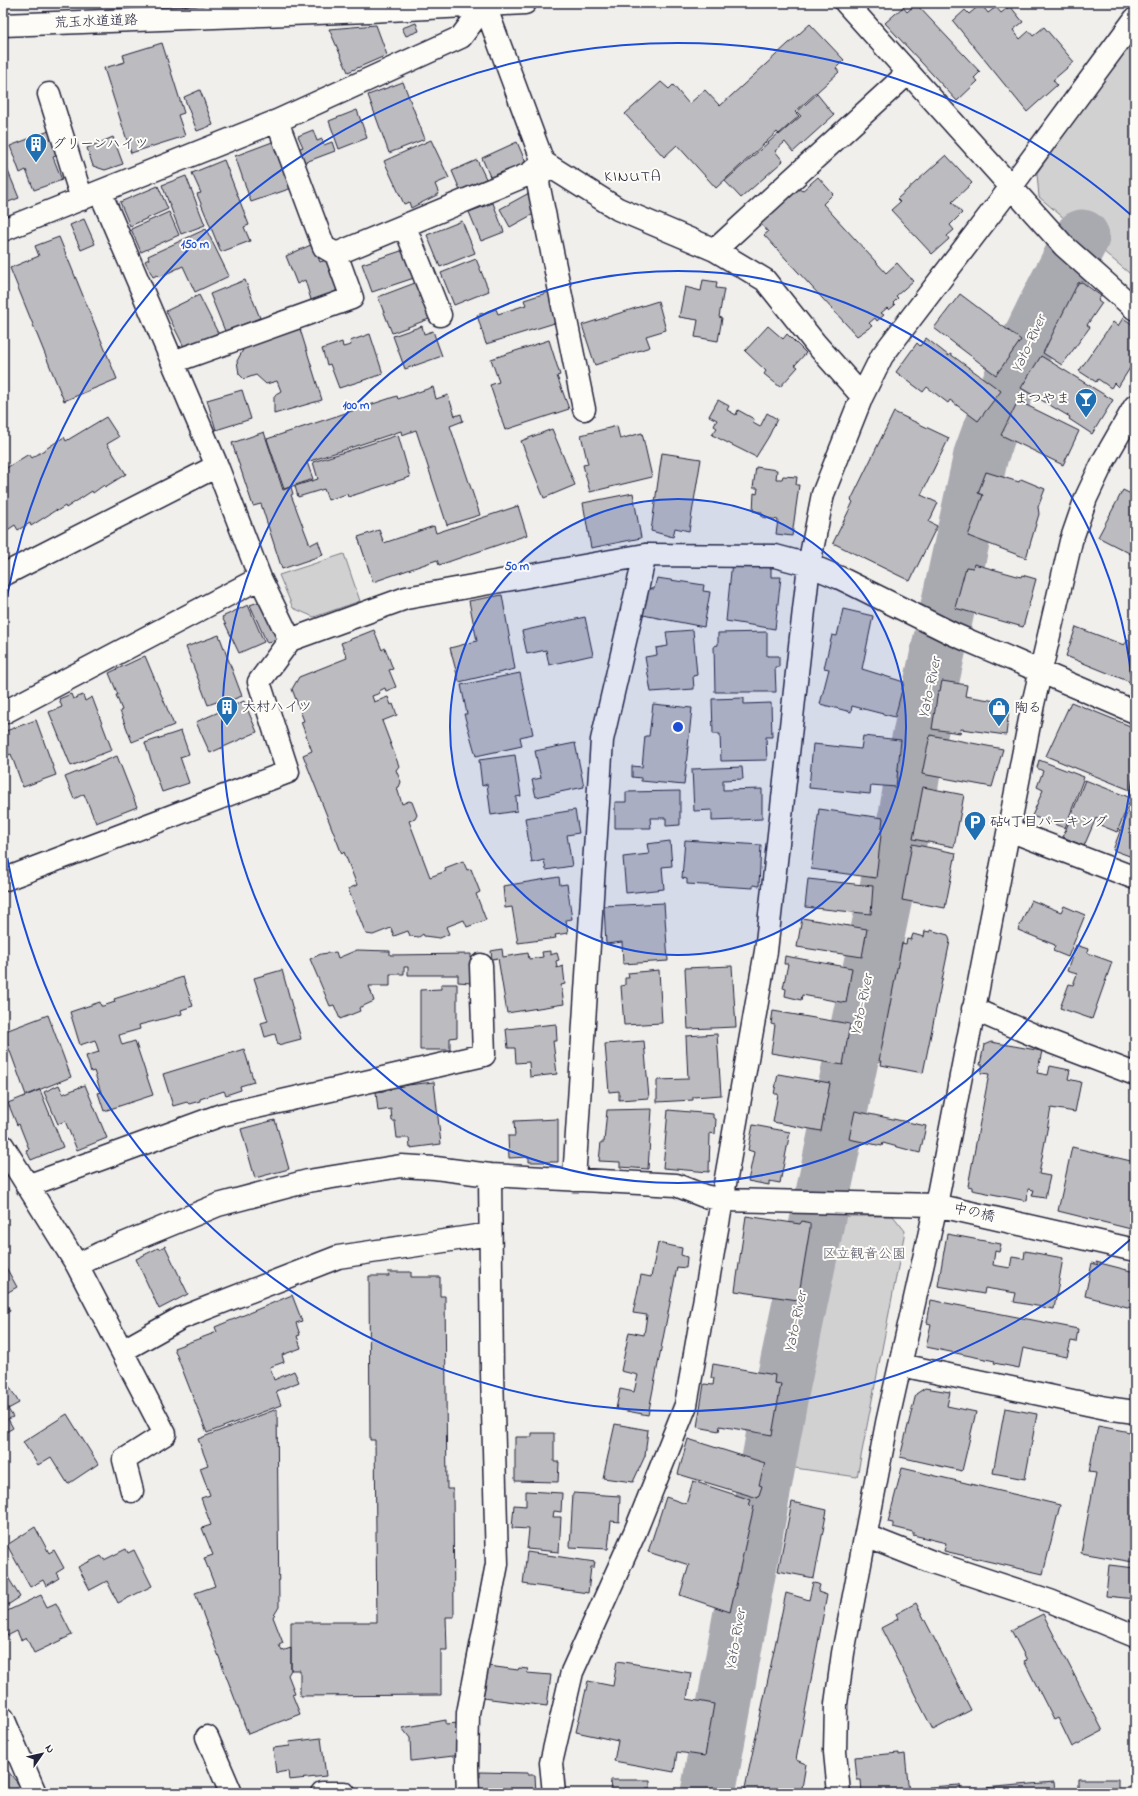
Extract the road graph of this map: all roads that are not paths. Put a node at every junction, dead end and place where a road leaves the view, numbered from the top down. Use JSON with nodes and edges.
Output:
{"nodes":[{"id":1,"x":525,"y":3,"type":"edge"},
{"id":2,"x":846,"y":3,"type":"edge"},
{"id":3,"x":484,"y":4,"type":"edge"},
{"id":4,"x":1135,"y":19,"type":"edge"},
{"id":5,"x":3,"y":26,"type":"edge"},
{"id":6,"x":908,"y":73,"type":"junction"},
{"id":7,"x":49,"y":94,"type":"dead end"},
{"id":8,"x":277,"y":120,"type":"junction"},
{"id":9,"x":543,"y":162,"type":"junction"},
{"id":10,"x":1011,"y":187,"type":"junction"},
{"id":11,"x":91,"y":195,"type":"junction"},
{"id":12,"x":405,"y":227,"type":"junction"},
{"id":13,"x":3,"y":230,"type":"edge"},
{"id":14,"x":715,"y":250,"type":"junction"},
{"id":15,"x":336,"y":254,"type":"junction"},
{"id":16,"x":1135,"y":309,"type":"edge"},
{"id":17,"x":440,"y":315,"type":"dead end"},
{"id":18,"x":173,"y":362,"type":"junction"},
{"id":19,"x":862,"y":396,"type":"junction"},
{"id":20,"x":1135,"y":406,"type":"edge"},
{"id":21,"x":584,"y":409,"type":"dead end"},
{"id":22,"x":217,"y":466,"type":"junction"},
{"id":23,"x":645,"y":555,"type":"junction"},
{"id":24,"x":809,"y":565,"type":"junction"},
{"id":25,"x":3,"y":575,"type":"edge"},
{"id":26,"x":260,"y":578,"type":"junction"},
{"id":27,"x":290,"y":640,"type":"junction"},
{"id":28,"x":1040,"y":672,"type":"junction"},
{"id":29,"x":1135,"y":712,"type":"edge"},
{"id":30,"x":3,"y":713,"type":"edge"},
{"id":31,"x":1009,"y":830,"type":"junction"},
{"id":32,"x":1135,"y":878,"type":"edge"},
{"id":33,"x":3,"y":880,"type":"edge"},
{"id":34,"x":482,"y":964,"type":"dead end"},
{"id":35,"x":973,"y":1010,"type":"junction"},
{"id":36,"x":1135,"y":1074,"type":"edge"},
{"id":37,"x":3,"y":1146,"type":"edge"},
{"id":38,"x":490,"y":1175,"type":"junction"},
{"id":39,"x":574,"y":1180,"type":"junction"},
{"id":40,"x":27,"y":1186,"type":"junction"},
{"id":41,"x":723,"y":1200,"type":"junction"},
{"id":42,"x":936,"y":1205,"type":"junction"},
{"id":43,"x":490,"y":1234,"type":"junction"},
{"id":44,"x":1135,"y":1250,"type":"edge"},
{"id":45,"x":77,"y":1265,"type":"junction"},
{"id":46,"x":122,"y":1351,"type":"junction"},
{"id":47,"x":901,"y":1365,"type":"junction"},
{"id":48,"x":1135,"y":1412,"type":"edge"},
{"id":49,"x":132,"y":1491,"type":"dead end"},
{"id":50,"x":866,"y":1536,"type":"junction"},
{"id":51,"x":1135,"y":1636,"type":"edge"},
{"id":52,"x":3,"y":1718,"type":"edge"},
{"id":53,"x":207,"y":1737,"type":"dead end"},
{"id":54,"x":35,"y":1793,"type":"edge"},
{"id":55,"x":231,"y":1793,"type":"edge"},
{"id":56,"x":322,"y":1793,"type":"edge"},
{"id":57,"x":344,"y":1793,"type":"edge"},
{"id":58,"x":468,"y":1793,"type":"edge"},
{"id":59,"x":554,"y":1793,"type":"edge"},
{"id":60,"x":839,"y":1793,"type":"edge"}],
"edges":[{"from":1,"to":3,"type":"street","name":"荒玉水道道路"},
{"from":2,"to":6,"type":"street"},
{"from":3,"to":5,"type":"street","name":"荒玉水道道路"},
{"from":3,"to":8,"type":"street"},
{"from":3,"to":9,"type":"street"},
{"from":4,"to":10,"type":"street"},
{"from":6,"to":10,"type":"street"},
{"from":6,"to":14,"type":"street"},
{"from":7,"to":11,"type":"street"},
{"from":8,"to":11,"type":"street"},
{"from":8,"to":15,"type":"street"},
{"from":9,"to":12,"type":"street"},
{"from":9,"to":14,"type":"street"},
{"from":9,"to":21,"type":"street"},
{"from":10,"to":16,"type":"street"},
{"from":10,"to":19,"type":"street"},
{"from":11,"to":13,"type":"street"},
{"from":11,"to":18,"type":"street"},
{"from":12,"to":15,"type":"street"},
{"from":12,"to":17,"type":"street"},
{"from":14,"to":19,"type":"street"},
{"from":15,"to":18,"type":"street"},
{"from":18,"to":22,"type":"street"},
{"from":19,"to":24,"type":"street"},
{"from":20,"to":28,"type":"street"},
{"from":22,"to":25,"type":"street"},
{"from":22,"to":26,"type":"street"},
{"from":23,"to":24,"type":"street"},
{"from":23,"to":27,"type":"street"},
{"from":23,"to":39,"type":"street"},
{"from":24,"to":28,"type":"street"},
{"from":24,"to":41,"type":"street"},
{"from":26,"to":27,"type":"street"},
{"from":26,"to":30,"type":"street"},
{"from":27,"to":33,"type":"street"},
{"from":28,"to":29,"type":"street"},
{"from":28,"to":31,"type":"street"},
{"from":31,"to":32,"type":"street"},
{"from":31,"to":35,"type":"street"},
{"from":34,"to":40,"type":"street"},
{"from":35,"to":36,"type":"street"},
{"from":35,"to":42,"type":"street"},
{"from":37,"to":40,"type":"street"},
{"from":38,"to":39,"type":"street","name":"中の橋"},
{"from":38,"to":43,"type":"street"},
{"from":38,"to":45,"type":"street","name":"中の橋"},
{"from":39,"to":41,"type":"street","name":"中の橋"},
{"from":40,"to":45,"type":"street"},
{"from":41,"to":42,"type":"street","name":"中の橋"},
{"from":41,"to":59,"type":"street"},
{"from":42,"to":44,"type":"street","name":"中の橋"},
{"from":42,"to":47,"type":"street"},
{"from":43,"to":46,"type":"street"},
{"from":43,"to":58,"type":"street"},
{"from":45,"to":46,"type":"street"},
{"from":46,"to":49,"type":"street"},
{"from":47,"to":48,"type":"street"},
{"from":47,"to":50,"type":"street"},
{"from":50,"to":51,"type":"street"},
{"from":50,"to":60,"type":"street"},
{"from":52,"to":54,"type":"street"},
{"from":53,"to":55,"type":"street"},
{"from":56,"to":57,"type":"street"}]}
